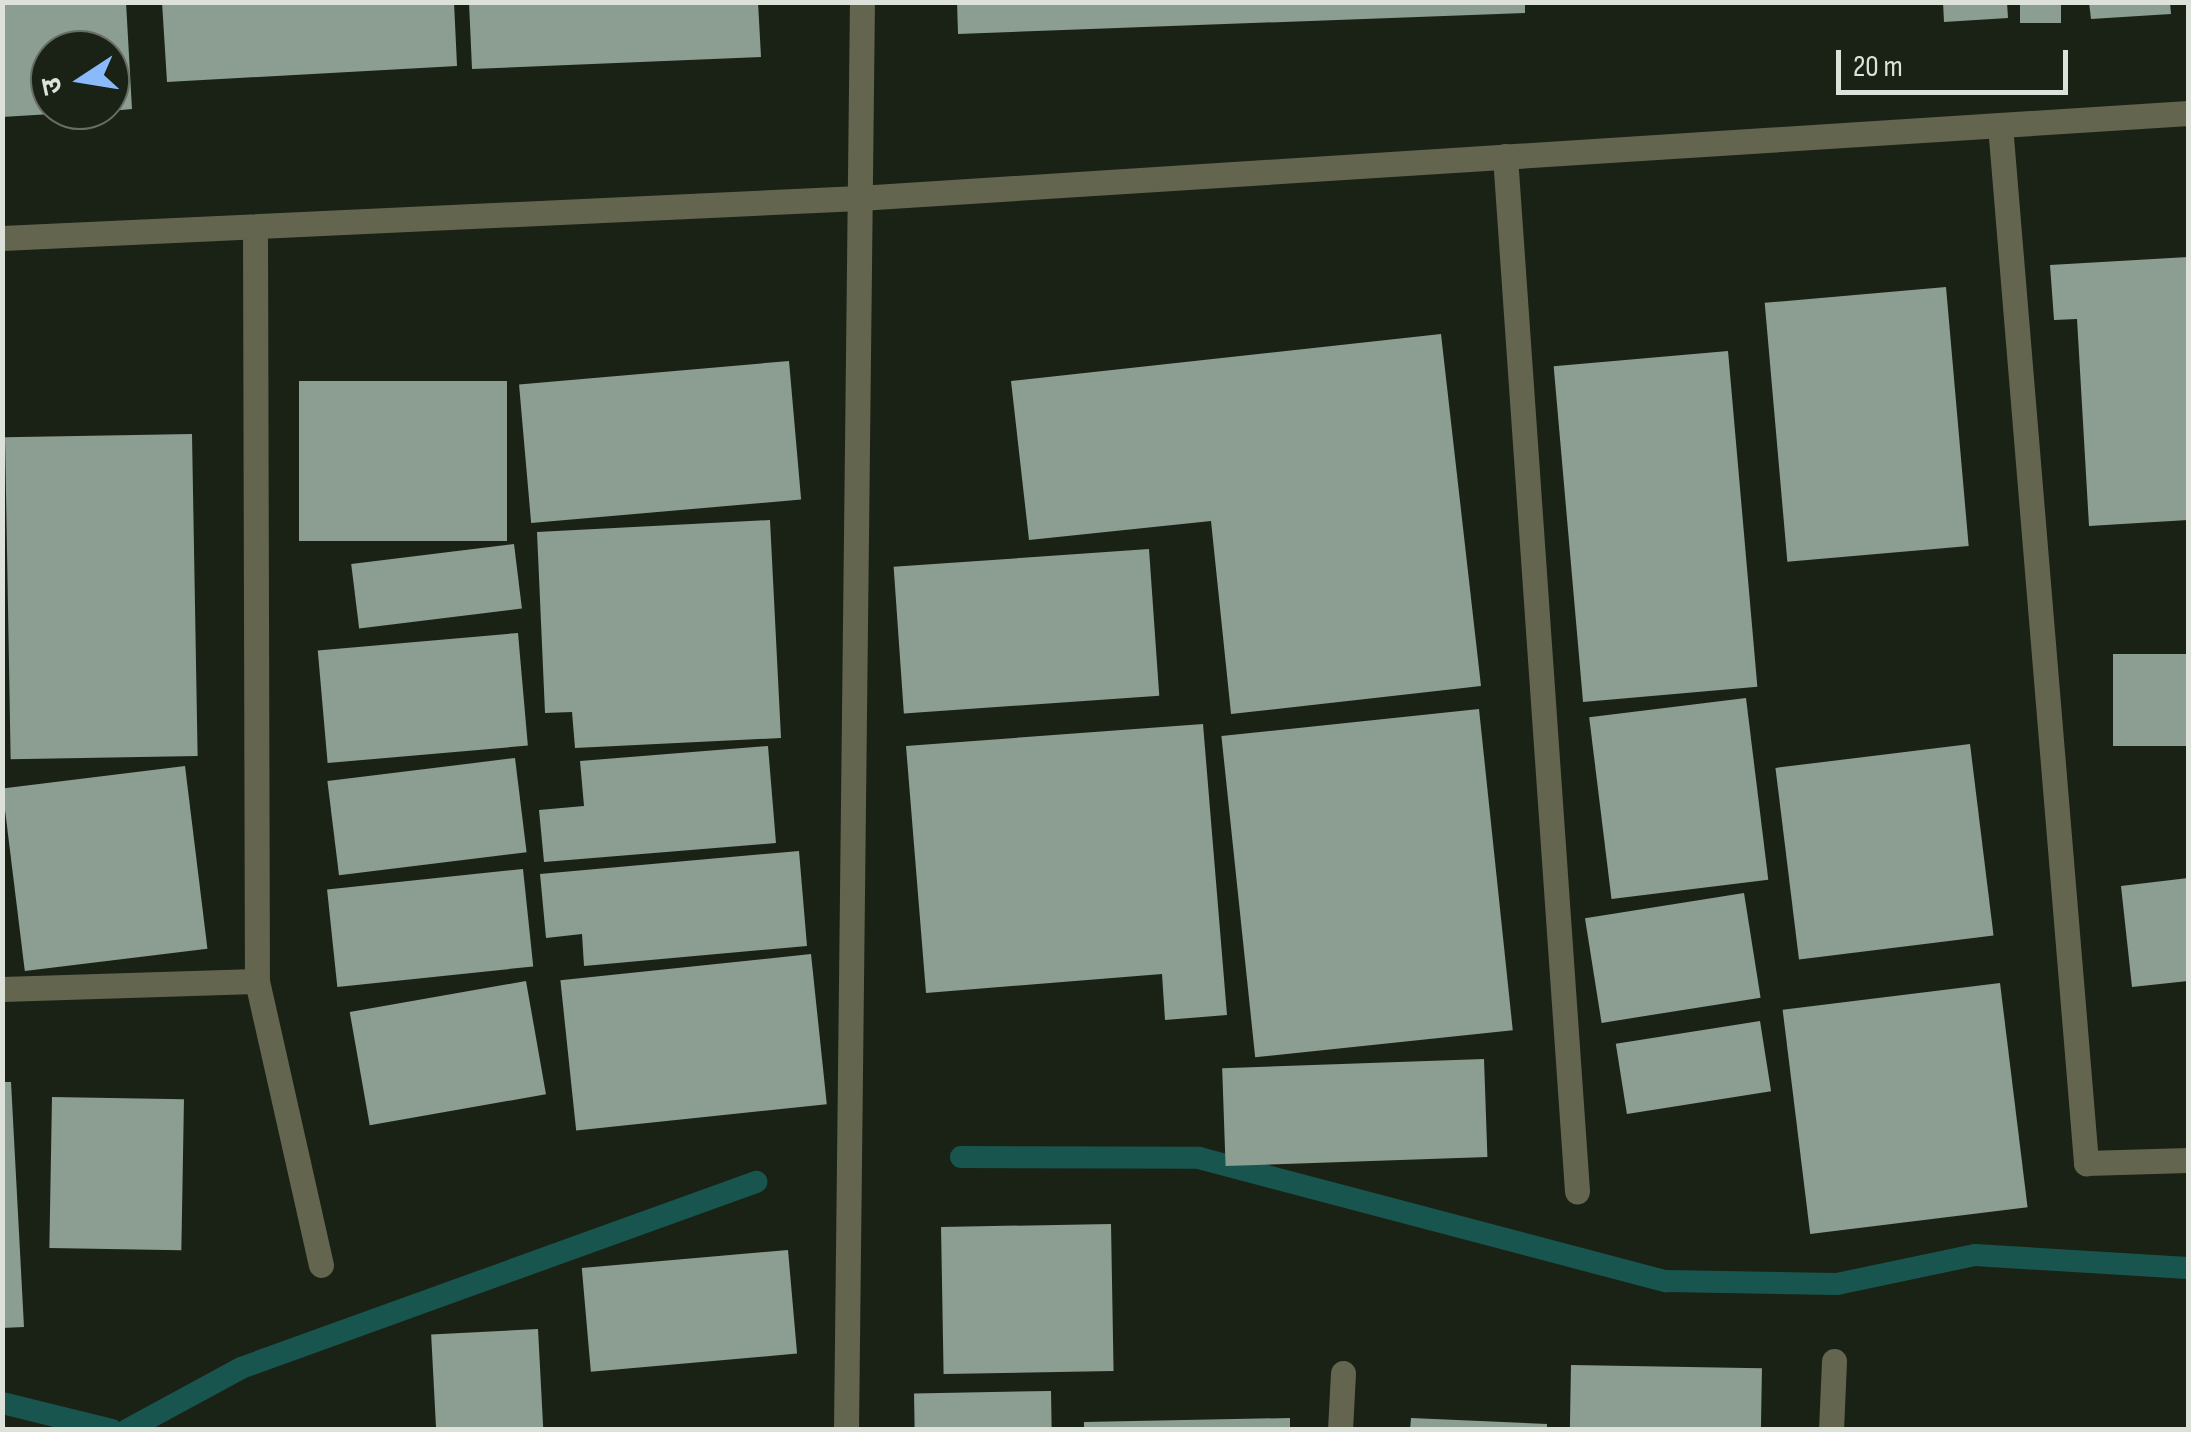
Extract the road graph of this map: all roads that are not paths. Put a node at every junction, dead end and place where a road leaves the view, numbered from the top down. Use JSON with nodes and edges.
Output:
{"nodes":[{"id":1,"x":862,"y":2,"type":"edge"},
{"id":2,"x":2188,"y":113,"type":"edge"},
{"id":3,"x":2000,"y":125,"type":"junction"},
{"id":4,"x":1504,"y":156,"type":"junction"},
{"id":5,"x":859,"y":198,"type":"junction"},
{"id":6,"x":255,"y":231,"type":"junction"},
{"id":7,"x":2,"y":238,"type":"edge"},
{"id":8,"x":257,"y":981,"type":"junction"},
{"id":9,"x":2,"y":989,"type":"edge"},
{"id":10,"x":2188,"y":1160,"type":"edge"},
{"id":11,"x":1576,"y":1192,"type":"dead end"},
{"id":12,"x":321,"y":1265,"type":"dead end"},
{"id":13,"x":1834,"y":1361,"type":"dead end"},
{"id":14,"x":1344,"y":1372,"type":"dead end"},
{"id":15,"x":846,"y":1430,"type":"edge"},
{"id":16,"x":1340,"y":1430,"type":"edge"},
{"id":17,"x":1831,"y":1430,"type":"edge"}],
"edges":[{"from":1,"to":5,"type":"street"},
{"from":2,"to":3,"type":"street"},
{"from":3,"to":4,"type":"street"},
{"from":3,"to":10,"type":"street"},
{"from":4,"to":5,"type":"street"},
{"from":4,"to":11,"type":"street"},
{"from":5,"to":6,"type":"street"},
{"from":5,"to":15,"type":"street"},
{"from":6,"to":7,"type":"street"},
{"from":6,"to":8,"type":"street"},
{"from":8,"to":9,"type":"street"},
{"from":8,"to":12,"type":"street"},
{"from":13,"to":17,"type":"street"},
{"from":14,"to":16,"type":"street"}]}
